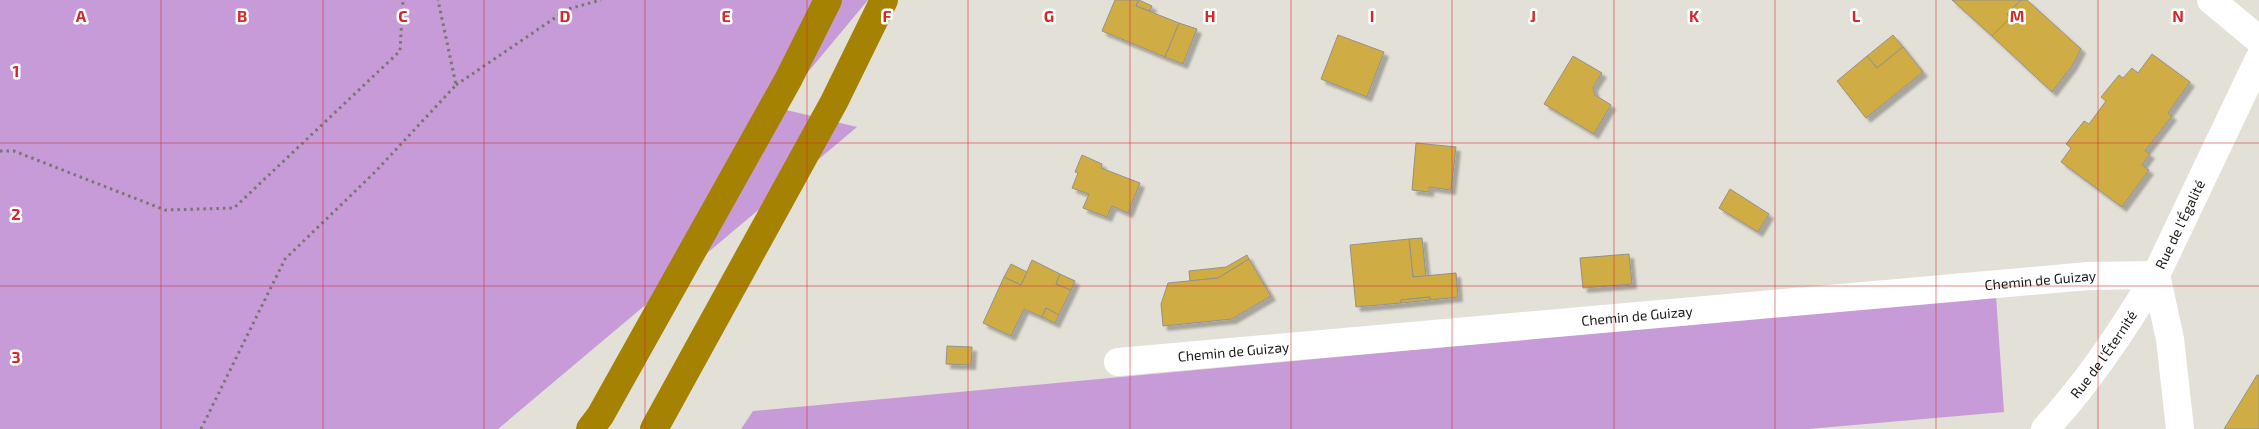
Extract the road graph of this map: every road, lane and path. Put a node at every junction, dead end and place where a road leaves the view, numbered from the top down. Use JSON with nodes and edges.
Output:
{"nodes":[{"id":1,"x":403,"y":0,"type":"edge"},
{"id":2,"x":438,"y":0,"type":"edge"},
{"id":3,"x":601,"y":0,"type":"edge"},
{"id":4,"x":828,"y":0,"type":"edge"},
{"id":5,"x":884,"y":0,"type":"edge"},
{"id":6,"x":2211,"y":0,"type":"edge"},
{"id":7,"x":2259,"y":40,"type":"edge"},
{"id":8,"x":2259,"y":59,"type":"edge"},
{"id":9,"x":456,"y":85,"type":"junction"},
{"id":10,"x":0,"y":151,"type":"edge"},
{"id":11,"x":2156,"y":275,"type":"junction"},
{"id":12,"x":1118,"y":362,"type":"dead end"},
{"id":13,"x":201,"y":429,"type":"edge"},
{"id":14,"x":590,"y":429,"type":"edge"},
{"id":15,"x":654,"y":429,"type":"edge"},
{"id":16,"x":2045,"y":429,"type":"edge"},
{"id":17,"x":2180,"y":429,"type":"edge"}],
"edges":[{"from":1,"to":10,"type":"path"},
{"from":2,"to":9,"type":"path"},
{"from":3,"to":9,"type":"path"},
{"from":4,"to":14,"type":"highway"},
{"from":5,"to":15,"type":"highway"},
{"from":6,"to":7,"type":"street"},
{"from":8,"to":11,"type":"street","name":"Rue de l'Égalité"},
{"from":9,"to":13,"type":"path"},
{"from":11,"to":12,"type":"street","name":"Chemin de Guizay"},
{"from":11,"to":16,"type":"street","name":"Rue de l'Éternité"},
{"from":11,"to":17,"type":"street","name":"Rue de l'Égalité"}]}
